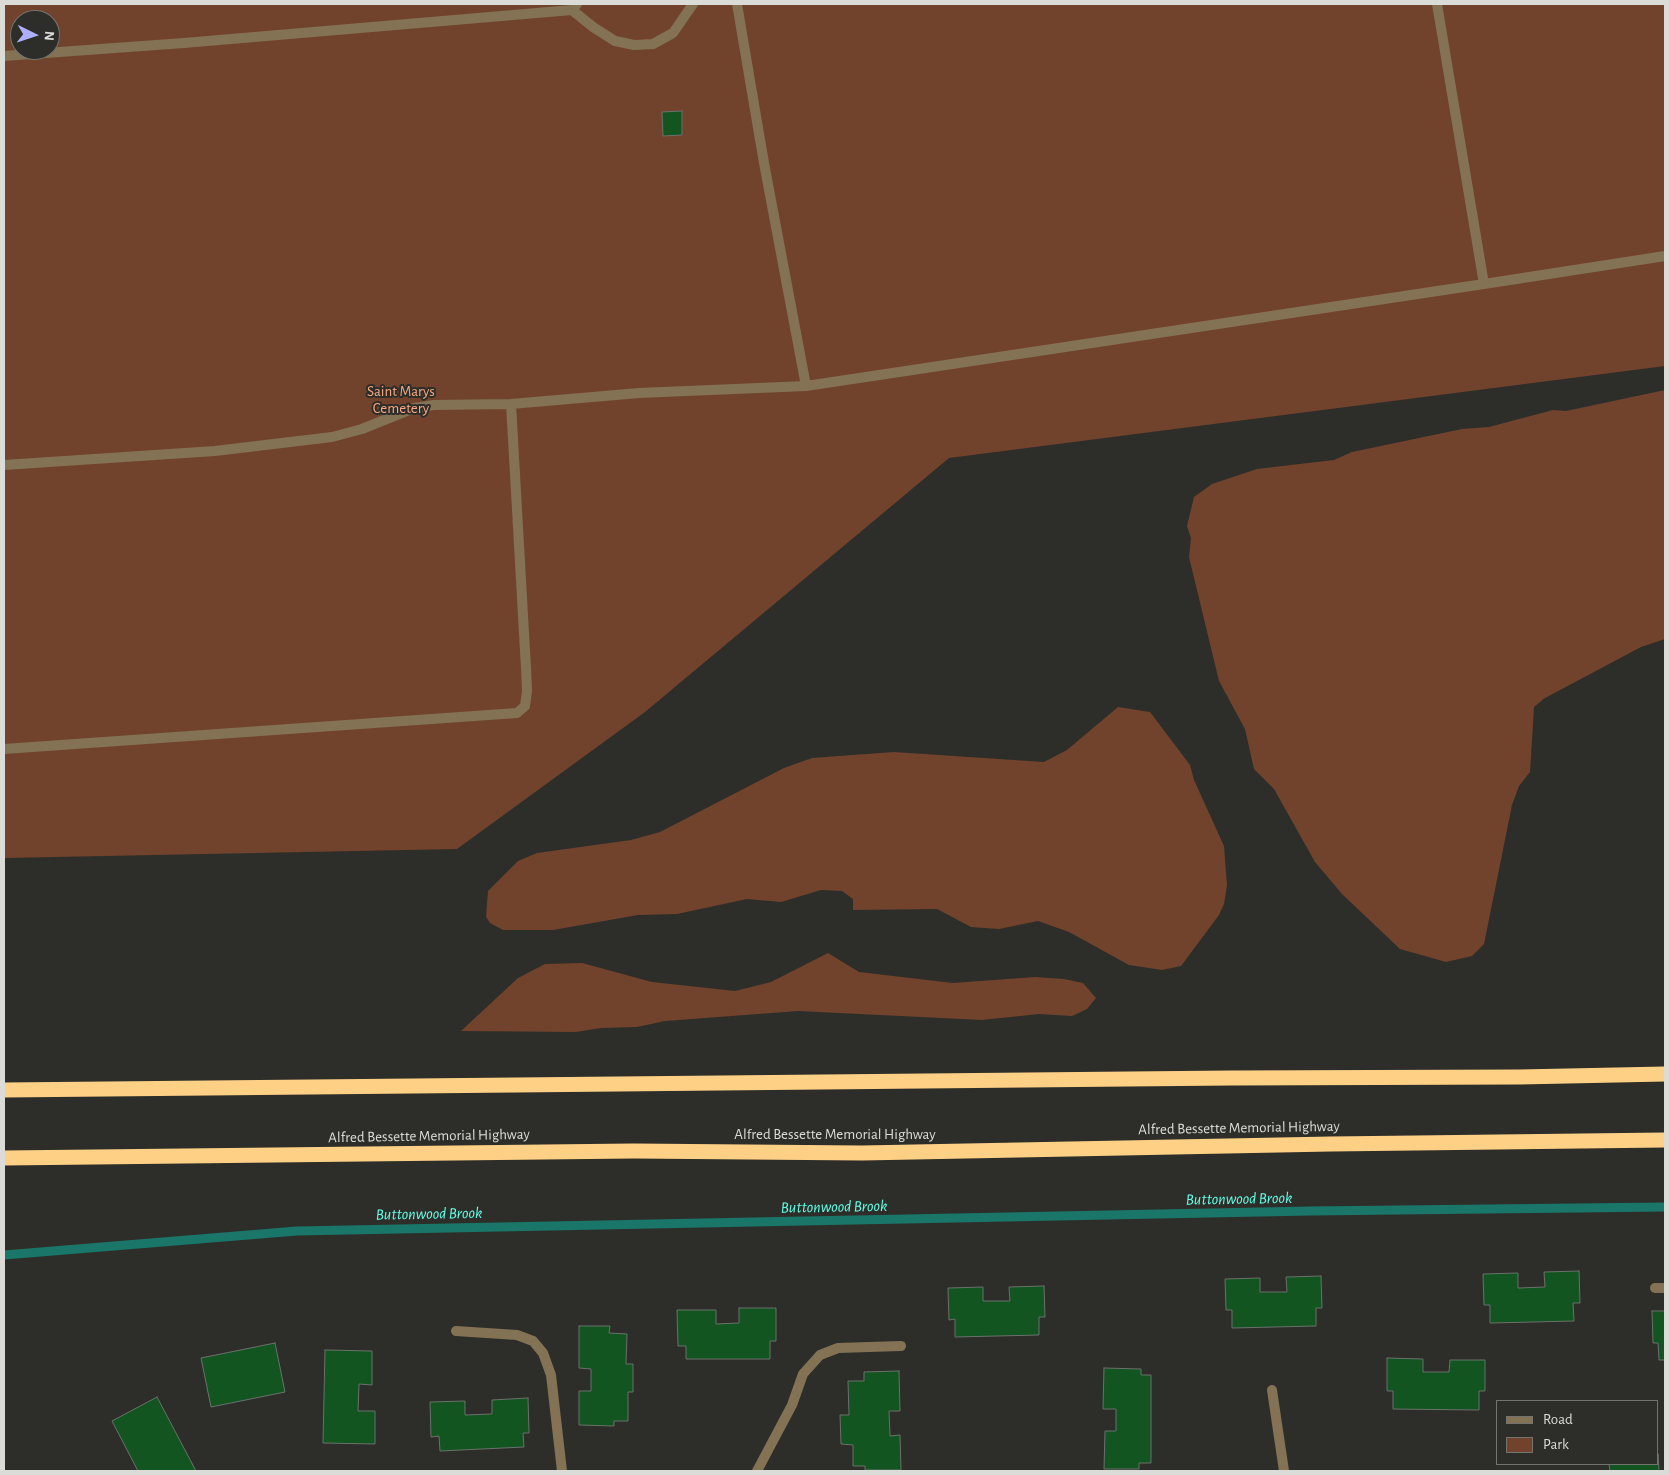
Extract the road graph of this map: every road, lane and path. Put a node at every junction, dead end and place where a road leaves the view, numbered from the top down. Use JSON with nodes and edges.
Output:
{"nodes":[{"id":1,"x":693,"y":4,"type":"edge"},
{"id":2,"x":737,"y":4,"type":"edge"},
{"id":3,"x":1437,"y":4,"type":"edge"},
{"id":4,"x":575,"y":7,"type":"edge"},
{"id":5,"x":4,"y":56,"type":"edge"},
{"id":6,"x":1665,"y":256,"type":"edge"},
{"id":7,"x":1484,"y":284,"type":"junction"},
{"id":8,"x":806,"y":386,"type":"junction"},
{"id":9,"x":511,"y":404,"type":"junction"},
{"id":10,"x":4,"y":464,"type":"edge"},
{"id":11,"x":4,"y":749,"type":"edge"},
{"id":12,"x":1665,"y":1074,"type":"edge"},
{"id":13,"x":4,"y":1090,"type":"edge"},
{"id":14,"x":1665,"y":1140,"type":"edge"},
{"id":15,"x":4,"y":1158,"type":"edge"},
{"id":16,"x":44,"y":1158,"type":"junction"},
{"id":17,"x":4,"y":1164,"type":"edge"},
{"id":18,"x":456,"y":1331,"type":"dead end"},
{"id":19,"x":901,"y":1346,"type":"dead end"},
{"id":20,"x":1272,"y":1390,"type":"dead end"},
{"id":21,"x":562,"y":1471,"type":"edge"},
{"id":22,"x":757,"y":1471,"type":"edge"},
{"id":23,"x":1284,"y":1471,"type":"edge"}],
"edges":[{"from":1,"to":4,"type":"street"},
{"from":2,"to":8,"type":"street"},
{"from":3,"to":7,"type":"street"},
{"from":4,"to":5,"type":"street"},
{"from":6,"to":7,"type":"street"},
{"from":7,"to":8,"type":"street"},
{"from":8,"to":9,"type":"street"},
{"from":9,"to":10,"type":"street"},
{"from":9,"to":11,"type":"street"},
{"from":12,"to":13,"type":"highway"},
{"from":14,"to":16,"type":"highway","name":"Alfred Bessette Memorial Highway"},
{"from":15,"to":16,"type":"highway","name":"Alfred Bessette Memorial Highway"},
{"from":16,"to":17,"type":"highway"},
{"from":18,"to":21,"type":"street"},
{"from":19,"to":22,"type":"street"},
{"from":20,"to":23,"type":"street"}]}
